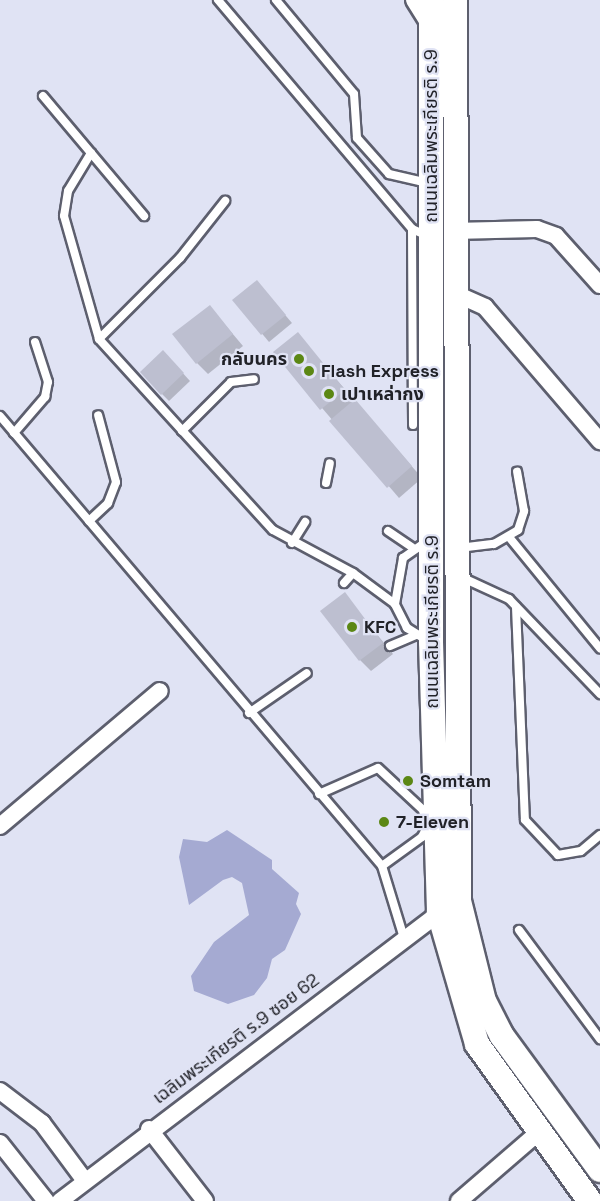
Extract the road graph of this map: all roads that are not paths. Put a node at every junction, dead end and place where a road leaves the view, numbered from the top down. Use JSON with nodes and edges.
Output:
{"nodes":[{"id":1,"x":218,"y":0,"type":"edge"},
{"id":2,"x":276,"y":0,"type":"edge"},
{"id":3,"x":414,"y":0,"type":"edge"},
{"id":4,"x":430,"y":0,"type":"edge"},
{"id":5,"x":455,"y":0,"type":"edge"},
{"id":6,"x":430,"y":26,"type":"junction"},
{"id":7,"x":43,"y":96,"type":"dead end"},
{"id":8,"x":91,"y":153,"type":"junction"},
{"id":9,"x":431,"y":184,"type":"junction"},
{"id":10,"x":225,"y":201,"type":"dead end"},
{"id":11,"x":144,"y":216,"type":"dead end"},
{"id":12,"x":432,"y":232,"type":"junction"},
{"id":13,"x":600,"y":285,"type":"edge"},
{"id":14,"x":454,"y":293,"type":"junction"},
{"id":15,"x":99,"y":339,"type":"junction"},
{"id":16,"x":35,"y":342,"type":"dead end"},
{"id":17,"x":254,"y":379,"type":"dead end"},
{"id":18,"x":98,"y":415,"type":"dead end"},
{"id":19,"x":0,"y":416,"type":"edge"},
{"id":20,"x":413,"y":425,"type":"dead end"},
{"id":21,"x":182,"y":431,"type":"junction"},
{"id":22,"x":14,"y":433,"type":"junction"},
{"id":23,"x":600,"y":441,"type":"edge"},
{"id":24,"x":330,"y":463,"type":"dead end"},
{"id":25,"x":517,"y":472,"type":"dead end"},
{"id":26,"x":326,"y":483,"type":"dead end"},
{"id":27,"x":89,"y":521,"type":"junction"},
{"id":28,"x":305,"y":522,"type":"dead end"},
{"id":29,"x":388,"y":531,"type":"dead end"},
{"id":30,"x":509,"y":537,"type":"junction"},
{"id":31,"x":292,"y":543,"type":"junction"},
{"id":32,"x":422,"y":543,"type":"junction"},
{"id":33,"x":459,"y":549,"type":"junction"},
{"id":34,"x":353,"y":573,"type":"junction"},
{"id":35,"x":458,"y":576,"type":"junction"},
{"id":36,"x":344,"y":583,"type":"dead end"},
{"id":37,"x":395,"y":604,"type":"junction"},
{"id":38,"x":516,"y":607,"type":"junction"},
{"id":39,"x":423,"y":639,"type":"junction"},
{"id":40,"x":390,"y":646,"type":"dead end"},
{"id":41,"x":600,"y":648,"type":"edge"},
{"id":42,"x":307,"y":673,"type":"dead end"},
{"id":43,"x":160,"y":691,"type":"dead end"},
{"id":44,"x":600,"y":694,"type":"edge"},
{"id":45,"x":249,"y":713,"type":"junction"},
{"id":46,"x":319,"y":794,"type":"junction"},
{"id":47,"x":0,"y":826,"type":"edge"},
{"id":48,"x":600,"y":835,"type":"edge"},
{"id":49,"x":382,"y":866,"type":"junction"},
{"id":50,"x":449,"y":907,"type":"junction"},
{"id":51,"x":519,"y":930,"type":"dead end"},
{"id":52,"x":404,"y":938,"type":"junction"},
{"id":53,"x":600,"y":1039,"type":"edge"},
{"id":54,"x":0,"y":1091,"type":"edge"},
{"id":55,"x":149,"y":1130,"type":"junction"},
{"id":56,"x":539,"y":1132,"type":"junction"},
{"id":57,"x":0,"y":1143,"type":"edge"},
{"id":58,"x":598,"y":1162,"type":"edge"},
{"id":59,"x":85,"y":1181,"type":"junction"},
{"id":60,"x":583,"y":1198,"type":"edge"},
{"id":61,"x":46,"y":1201,"type":"edge"},
{"id":62,"x":60,"y":1201,"type":"edge"},
{"id":63,"x":205,"y":1201,"type":"edge"},
{"id":64,"x":459,"y":1201,"type":"edge"}],
"edges":[{"from":1,"to":12,"type":"lane"},
{"from":2,"to":9,"type":"lane"},
{"from":3,"to":6,"type":"street"},
{"from":4,"to":6,"type":"main road","name":"ถนนเฉลิมพระเกียรติ ร.9"},
{"from":5,"to":12,"type":"main road","name":"ถนนเฉลิมพระเกียรติ ร.9"},
{"from":6,"to":9,"type":"main road","name":"ถนนเฉลิมพระเกียรติ ร.9"},
{"from":7,"to":8,"type":"lane"},
{"from":8,"to":11,"type":"lane"},
{"from":8,"to":15,"type":"lane"},
{"from":9,"to":12,"type":"main road","name":"ถนนเฉลิมพระเกียรติ ร.9"},
{"from":10,"to":15,"type":"lane"},
{"from":12,"to":13,"type":"street"},
{"from":12,"to":14,"type":"main road","name":"ถนนเฉลิมพระเกียรติ ร.9"},
{"from":12,"to":20,"type":"lane"},
{"from":12,"to":32,"type":"main road","name":"ถนนเฉลิมพระเกียรติ ร.9"},
{"from":14,"to":23,"type":"street"},
{"from":14,"to":33,"type":"main road","name":"ถนนเฉลิมพระเกียรติ ร.9"},
{"from":15,"to":21,"type":"lane"},
{"from":16,"to":22,"type":"lane"},
{"from":17,"to":21,"type":"lane"},
{"from":18,"to":27,"type":"lane"},
{"from":19,"to":22,"type":"lane"},
{"from":21,"to":31,"type":"lane"},
{"from":22,"to":27,"type":"lane"},
{"from":24,"to":26,"type":"lane"},
{"from":25,"to":30,"type":"lane"},
{"from":27,"to":45,"type":"lane"},
{"from":28,"to":31,"type":"lane"},
{"from":29,"to":32,"type":"lane"},
{"from":30,"to":33,"type":"lane"},
{"from":30,"to":41,"type":"lane"},
{"from":31,"to":34,"type":"lane"},
{"from":32,"to":37,"type":"lane"},
{"from":32,"to":39,"type":"main road","name":"ถนนเฉลิมพระเกียรติ ร.9"},
{"from":33,"to":35,"type":"main road","name":"ถนนเฉลิมพระเกียรติ ร.9"},
{"from":34,"to":36,"type":"lane"},
{"from":34,"to":37,"type":"lane"},
{"from":35,"to":38,"type":"lane"},
{"from":35,"to":50,"type":"main road","name":"ถนนเฉลิมพระเกียรติ ร.9"},
{"from":37,"to":39,"type":"lane"},
{"from":38,"to":44,"type":"lane"},
{"from":38,"to":48,"type":"lane"},
{"from":39,"to":40,"type":"lane"},
{"from":39,"to":50,"type":"main road","name":"ถนนเฉลิมพระเกียรติ ร.9"},
{"from":42,"to":45,"type":"lane"},
{"from":43,"to":47,"type":"street"},
{"from":45,"to":46,"type":"lane"},
{"from":46,"to":49,"type":"lane"},
{"from":46,"to":49,"type":"lane"},
{"from":49,"to":52,"type":"lane"},
{"from":50,"to":52,"type":"street","name":"เฉลิมพระเกียรติ ร.9 ซอย 62"},
{"from":50,"to":56,"type":"main road","name":"ถนนเฉลิมพระเกียรติ ร.9"},
{"from":50,"to":58,"type":"main road","name":"ถนนเฉลิมพระเกียรติ ร.9"},
{"from":51,"to":53,"type":"lane"},
{"from":52,"to":55,"type":"street","name":"เฉลิมพระเกียรติ ร.9 ซอย 62"},
{"from":54,"to":59,"type":"street"},
{"from":55,"to":59,"type":"street","name":"เฉลิมพระเกียรติ ร.9 ซอย 62"},
{"from":55,"to":63,"type":"street"},
{"from":56,"to":60,"type":"main road","name":"ถนนเฉลิมพระเกียรติ ร.9"},
{"from":56,"to":64,"type":"street"},
{"from":57,"to":61,"type":"street"},
{"from":59,"to":62,"type":"street","name":"เฉลิมพระเกียรติ ร.9 ซอย 62"}]}
